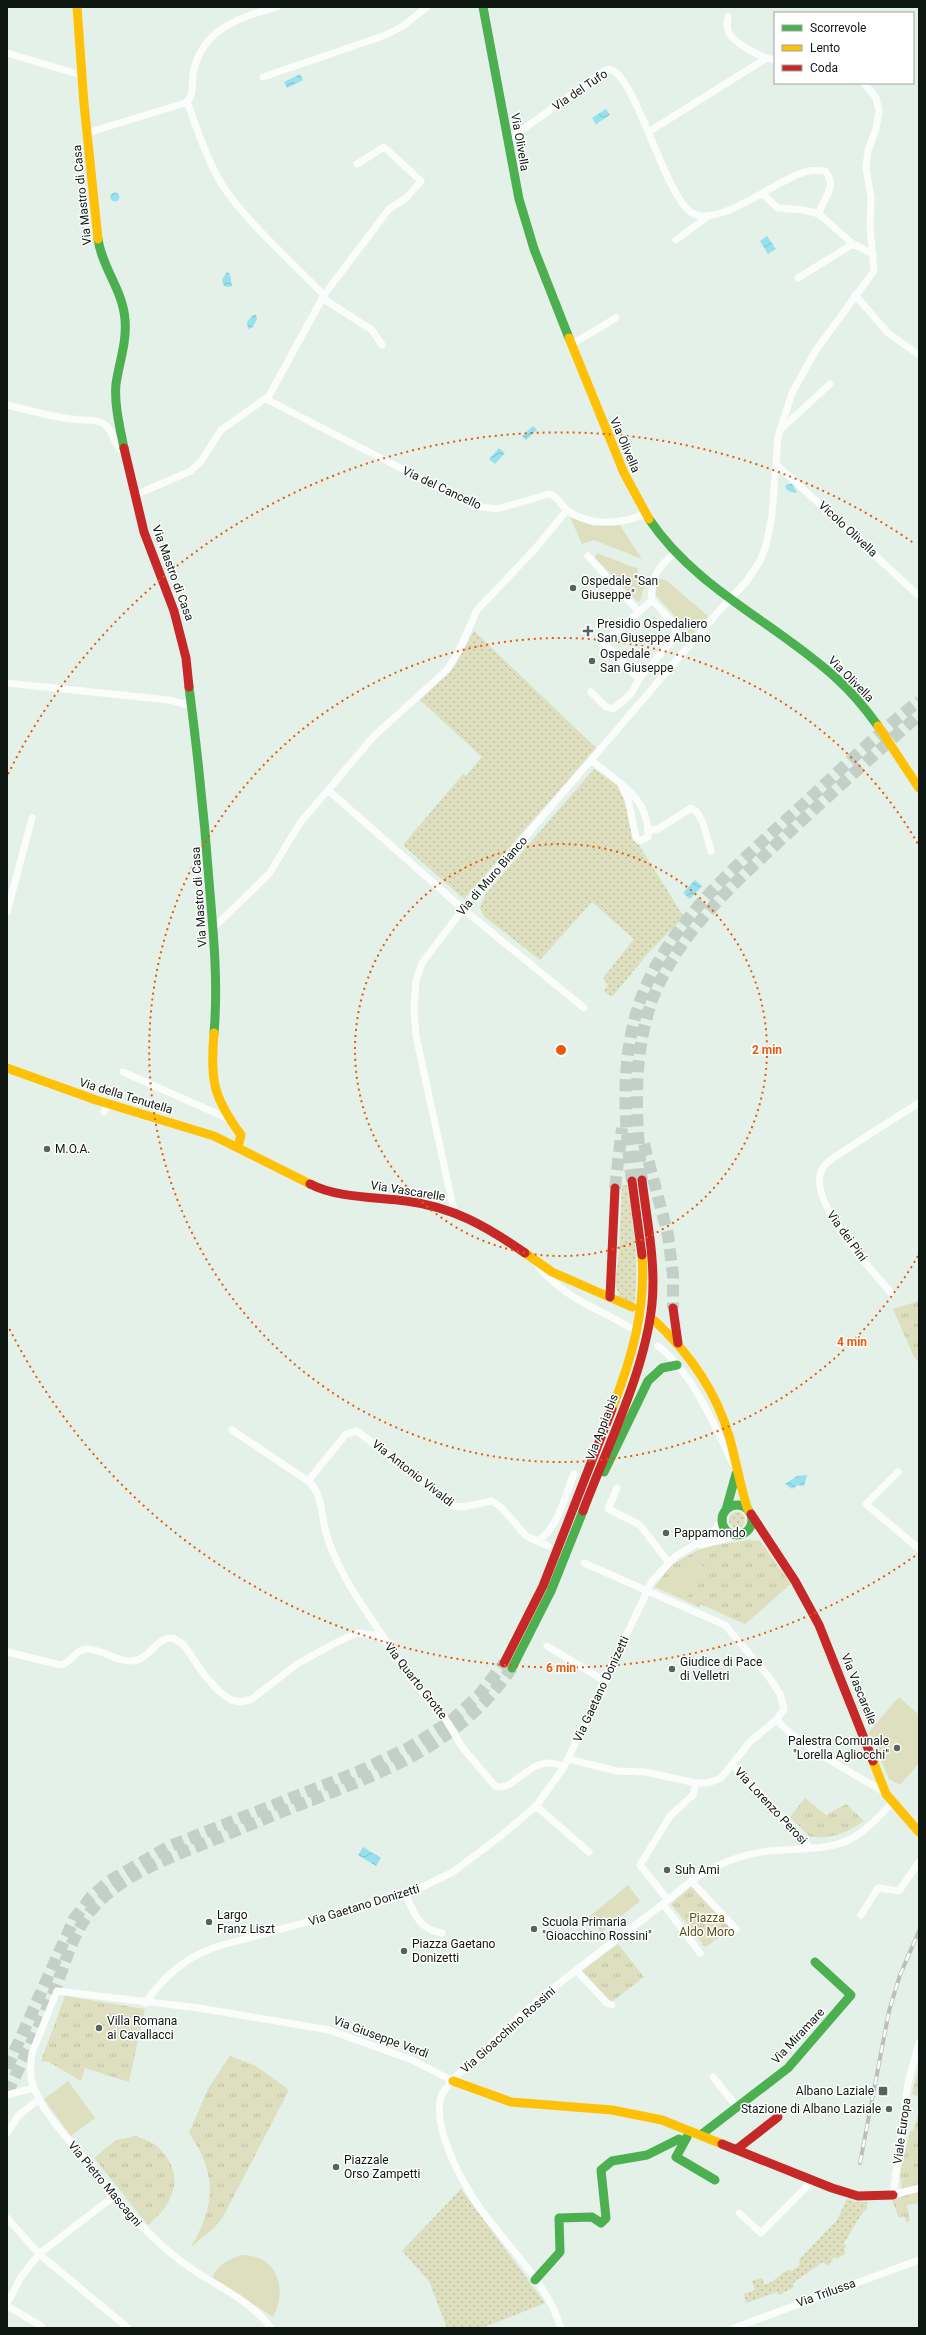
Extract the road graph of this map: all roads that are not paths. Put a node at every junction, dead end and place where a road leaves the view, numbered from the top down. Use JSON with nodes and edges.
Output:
{"nodes":[{"id":1,"x":77,"y":7,"type":"edge"},
{"id":2,"x":273,"y":7,"type":"edge"},
{"id":3,"x":428,"y":7,"type":"edge"},
{"id":4,"x":483,"y":7,"type":"edge"},
{"id":5,"x":728,"y":17,"type":"dead end"},
{"id":6,"x":7,"y":53,"type":"edge"},
{"id":7,"x":766,"y":59,"type":"junction"},
{"id":8,"x":774,"y":60,"type":"edge"},
{"id":9,"x":81,"y":75,"type":"junction"},
{"id":10,"x":262,"y":77,"type":"dead end"},
{"id":11,"x":865,"y":84,"type":"edge"},
{"id":12,"x":188,"y":101,"type":"junction"},
{"id":13,"x":650,"y":131,"type":"junction"},
{"id":14,"x":87,"y":133,"type":"junction"},
{"id":15,"x":507,"y":141,"type":"junction"},
{"id":16,"x":357,"y":164,"type":"dead end"},
{"id":17,"x":763,"y":194,"type":"junction"},
{"id":18,"x":819,"y":214,"type":"junction"},
{"id":19,"x":706,"y":217,"type":"junction"},
{"id":20,"x":676,"y":240,"type":"dead end"},
{"id":21,"x":853,"y":244,"type":"junction"},
{"id":22,"x":873,"y":254,"type":"junction"},
{"id":23,"x":798,"y":278,"type":"dead end"},
{"id":24,"x":855,"y":294,"type":"junction"},
{"id":25,"x":323,"y":297,"type":"junction"},
{"id":26,"x":616,"y":318,"type":"dead end"},
{"id":27,"x":572,"y":344,"type":"junction"},
{"id":28,"x":382,"y":345,"type":"dead end"},
{"id":29,"x":919,"y":355,"type":"edge"},
{"id":30,"x":830,"y":384,"type":"dead end"},
{"id":31,"x":266,"y":399,"type":"junction"},
{"id":32,"x":7,"y":405,"type":"edge"},
{"id":33,"x":780,"y":430,"type":"junction"},
{"id":34,"x":126,"y":453,"type":"junction"},
{"id":35,"x":776,"y":464,"type":"junction"},
{"id":36,"x":135,"y":495,"type":"junction"},
{"id":37,"x":567,"y":510,"type":"junction"},
{"id":38,"x":645,"y":514,"type":"junction"},
{"id":39,"x":675,"y":552,"type":"junction"},
{"id":40,"x":588,"y":556,"type":"dead end"},
{"id":41,"x":919,"y":596,"type":"edge"},
{"id":42,"x":732,"y":599,"type":"junction"},
{"id":43,"x":652,"y":600,"type":"junction"},
{"id":44,"x":638,"y":612,"type":"junction"},
{"id":45,"x":638,"y":679,"type":"junction"},
{"id":46,"x":7,"y":683,"type":"edge"},
{"id":47,"x":591,"y":692,"type":"dead end"},
{"id":48,"x":192,"y":706,"type":"junction"},
{"id":49,"x":592,"y":761,"type":"junction"},
{"id":50,"x":621,"y":784,"type":"junction"},
{"id":51,"x":919,"y":788,"type":"edge"},
{"id":52,"x":328,"y":790,"type":"junction"},
{"id":53,"x":32,"y":818,"type":"dead end"},
{"id":54,"x":648,"y":831,"type":"junction"},
{"id":55,"x":711,"y":851,"type":"dead end"},
{"id":56,"x":463,"y":909,"type":"junction"},
{"id":57,"x":7,"y":912,"type":"edge"},
{"id":58,"x":213,"y":928,"type":"junction"},
{"id":59,"x":584,"y":1008,"type":"dead end"},
{"id":60,"x":7,"y":1068,"type":"edge"},
{"id":61,"x":123,"y":1072,"type":"dead end"},
{"id":62,"x":919,"y":1104,"type":"edge"},
{"id":63,"x":228,"y":1118,"type":"junction"},
{"id":64,"x":238,"y":1147,"type":"junction"},
{"id":65,"x":642,"y":1180,"type":"tunnel mouth"},
{"id":66,"x":632,"y":1181,"type":"tunnel mouth"},
{"id":67,"x":615,"y":1188,"type":"tunnel mouth"},
{"id":68,"x":454,"y":1211,"type":"junction"},
{"id":69,"x":533,"y":1260,"type":"junction"},
{"id":70,"x":891,"y":1293,"type":"dead end"},
{"id":71,"x":610,"y":1297,"type":"junction"},
{"id":72,"x":632,"y":1307,"type":"dead end"},
{"id":73,"x":673,"y":1308,"type":"tunnel mouth"},
{"id":74,"x":655,"y":1321,"type":"dead end"},
{"id":75,"x":629,"y":1328,"type":"dead end"},
{"id":76,"x":678,"y":1344,"type":"junction"},
{"id":77,"x":658,"y":1346,"type":"dead end"},
{"id":78,"x":677,"y":1365,"type":"junction"},
{"id":79,"x":232,"y":1430,"type":"dead end"},
{"id":80,"x":736,"y":1472,"type":"junction"},
{"id":81,"x":898,"y":1472,"type":"dead end"},
{"id":82,"x":574,"y":1474,"type":"dead end"},
{"id":83,"x":308,"y":1481,"type":"junction"},
{"id":84,"x":617,"y":1488,"type":"dead end"},
{"id":85,"x":583,"y":1510,"type":"junction"},
{"id":86,"x":750,"y":1512,"type":"junction"},
{"id":87,"x":724,"y":1514,"type":"junction"},
{"id":88,"x":742,"y":1534,"type":"junction"},
{"id":89,"x":537,"y":1541,"type":"junction"},
{"id":90,"x":548,"y":1546,"type":"dead end"},
{"id":91,"x":695,"y":1546,"type":"junction"},
{"id":92,"x":919,"y":1549,"type":"edge"},
{"id":93,"x":777,"y":1553,"type":"junction"},
{"id":94,"x":584,"y":1563,"type":"dead end"},
{"id":95,"x":669,"y":1563,"type":"junction"},
{"id":96,"x":647,"y":1591,"type":"junction"},
{"id":97,"x":386,"y":1642,"type":"junction"},
{"id":98,"x":547,"y":1646,"type":"dead end"},
{"id":99,"x":7,"y":1652,"type":"edge"},
{"id":100,"x":504,"y":1663,"type":"tunnel mouth"},
{"id":101,"x":512,"y":1668,"type":"tunnel mouth"},
{"id":102,"x":605,"y":1681,"type":"junction"},
{"id":103,"x":778,"y":1719,"type":"junction"},
{"id":104,"x":568,"y":1760,"type":"junction"},
{"id":105,"x":732,"y":1764,"type":"junction"},
{"id":106,"x":564,"y":1767,"type":"junction"},
{"id":107,"x":696,"y":1783,"type":"junction"},
{"id":108,"x":886,"y":1794,"type":"junction"},
{"id":109,"x":892,"y":1803,"type":"junction"},
{"id":110,"x":536,"y":1806,"type":"junction"},
{"id":111,"x":919,"y":1831,"type":"edge"},
{"id":112,"x":810,"y":1848,"type":"junction"},
{"id":113,"x":589,"y":1852,"type":"dead end"},
{"id":114,"x":919,"y":1862,"type":"edge"},
{"id":115,"x":691,"y":1881,"type":"junction"},
{"id":116,"x":406,"y":1895,"type":"junction"},
{"id":117,"x":666,"y":1902,"type":"junction"},
{"id":118,"x":861,"y":1915,"type":"dead end"},
{"id":119,"x":736,"y":1929,"type":"dead end"},
{"id":120,"x":442,"y":1933,"type":"dead end"},
{"id":121,"x":700,"y":1953,"type":"dead end"},
{"id":122,"x":815,"y":1962,"type":"dead end"},
{"id":123,"x":576,"y":1970,"type":"junction"},
{"id":124,"x":57,"y":1991,"type":"joint"},
{"id":125,"x":145,"y":2003,"type":"junction"},
{"id":126,"x":612,"y":2005,"type":"dead end"},
{"id":127,"x":919,"y":2043,"type":"edge"},
{"id":128,"x":713,"y":2077,"type":"dead end"},
{"id":129,"x":453,"y":2081,"type":"junction"},
{"id":130,"x":34,"y":2088,"type":"junction"},
{"id":131,"x":7,"y":2095,"type":"edge"},
{"id":132,"x":39,"y":2099,"type":"junction"},
{"id":133,"x":737,"y":2107,"type":"junction"},
{"id":134,"x":778,"y":2117,"type":"dead end"},
{"id":135,"x":7,"y":2133,"type":"edge"},
{"id":136,"x":702,"y":2134,"type":"junction"},
{"id":137,"x":685,"y":2135,"type":"junction"},
{"id":138,"x":736,"y":2148,"type":"junction"},
{"id":139,"x":715,"y":2180,"type":"dead end"},
{"id":140,"x":812,"y":2180,"type":"junction"},
{"id":141,"x":919,"y":2188,"type":"edge"},
{"id":142,"x":893,"y":2195,"type":"junction"},
{"id":143,"x":114,"y":2196,"type":"junction"},
{"id":144,"x":739,"y":2213,"type":"dead end"},
{"id":145,"x":7,"y":2218,"type":"edge"},
{"id":146,"x":39,"y":2254,"type":"junction"},
{"id":147,"x":919,"y":2260,"type":"edge"},
{"id":148,"x":535,"y":2280,"type":"junction"},
{"id":149,"x":8,"y":2305,"type":"edge"},
{"id":150,"x":41,"y":2326,"type":"dead end"},
{"id":151,"x":128,"y":2328,"type":"edge"},
{"id":152,"x":272,"y":2328,"type":"edge"},
{"id":153,"x":561,"y":2328,"type":"edge"},
{"id":154,"x":734,"y":2328,"type":"edge"}],
"edges":[{"from":1,"to":9,"type":"main road","name":"Via Mastro di Casa"},
{"from":2,"to":12,"type":"street"},
{"from":3,"to":10,"type":"street"},
{"from":4,"to":15,"type":"main road","name":"Via Olivella"},
{"from":5,"to":7,"type":"street"},
{"from":6,"to":9,"type":"street"},
{"from":7,"to":8,"type":"street"},
{"from":7,"to":13,"type":"street"},
{"from":9,"to":14,"type":"main road","name":"Via Mastro di Casa"},
{"from":11,"to":22,"type":"street","name":"Via di Muro Bianco"},
{"from":12,"to":14,"type":"street"},
{"from":12,"to":25,"type":"street"},
{"from":13,"to":15,"type":"street","name":"Via del Tufo"},
{"from":13,"to":19,"type":"street","name":"Via del Tufo"},
{"from":14,"to":34,"type":"main road","name":"Via Mastro di Casa"},
{"from":15,"to":27,"type":"main road","name":"Via Olivella"},
{"from":16,"to":25,"type":"street"},
{"from":17,"to":18,"type":"street"},
{"from":17,"to":18,"type":"street"},
{"from":17,"to":19,"type":"street"},
{"from":18,"to":21,"type":"street"},
{"from":19,"to":20,"type":"street"},
{"from":21,"to":22,"type":"street"},
{"from":21,"to":23,"type":"street"},
{"from":22,"to":24,"type":"street","name":"Via di Muro Bianco"},
{"from":24,"to":29,"type":"street"},
{"from":24,"to":33,"type":"street","name":"Via di Muro Bianco"},
{"from":25,"to":28,"type":"street"},
{"from":25,"to":31,"type":"street"},
{"from":26,"to":27,"type":"street"},
{"from":27,"to":38,"type":"main road","name":"Via Olivella"},
{"from":30,"to":33,"type":"street"},
{"from":31,"to":36,"type":"street"},
{"from":31,"to":37,"type":"street","name":"Via del Cancello"},
{"from":32,"to":34,"type":"street"},
{"from":33,"to":35,"type":"street","name":"Via di Muro Bianco"},
{"from":34,"to":36,"type":"main road","name":"Via Mastro di Casa"},
{"from":35,"to":41,"type":"street","name":"Vicolo Olivella"},
{"from":35,"to":42,"type":"street","name":"Via di Muro Bianco"},
{"from":36,"to":48,"type":"main road","name":"Via Mastro di Casa"},
{"from":37,"to":38,"type":"street","name":"Via del Cancello"},
{"from":37,"to":52,"type":"street"},
{"from":38,"to":39,"type":"main road","name":"Via Olivella"},
{"from":39,"to":42,"type":"main road","name":"Via Olivella"},
{"from":39,"to":43,"type":"street"},
{"from":40,"to":44,"type":"street"},
{"from":42,"to":49,"type":"street","name":"Via di Muro Bianco"},
{"from":42,"to":51,"type":"main road","name":"Via Olivella"},
{"from":43,"to":44,"type":"street"},
{"from":43,"to":45,"type":"street"},
{"from":44,"to":45,"type":"street"},
{"from":45,"to":47,"type":"street"},
{"from":46,"to":48,"type":"street"},
{"from":48,"to":58,"type":"main road","name":"Via Mastro di Casa"},
{"from":49,"to":50,"type":"street"},
{"from":49,"to":56,"type":"street","name":"Via di Muro Bianco"},
{"from":50,"to":54,"type":"street"},
{"from":50,"to":54,"type":"street"},
{"from":52,"to":56,"type":"street"},
{"from":52,"to":58,"type":"street"},
{"from":53,"to":57,"type":"street"},
{"from":54,"to":55,"type":"street"},
{"from":56,"to":59,"type":"street"},
{"from":56,"to":68,"type":"street","name":"Via di Muro Bianco"},
{"from":58,"to":63,"type":"main road","name":"Via Mastro di Casa"},
{"from":60,"to":64,"type":"main road","name":"Via della Tenutella"},
{"from":61,"to":63,"type":"street"},
{"from":62,"to":70,"type":"street","name":"Via dei Pini"},
{"from":63,"to":64,"type":"main road","name":"Via Mastro di Casa"},
{"from":64,"to":68,"type":"main road","name":"Via Vascarelle"},
{"from":65,"to":85,"type":"main road","name":"Via Appia bis"},
{"from":66,"to":100,"type":"main road","name":"Via Appia bis"},
{"from":67,"to":71,"type":"main road"},
{"from":68,"to":69,"type":"main road","name":"Via Vascarelle"},
{"from":69,"to":71,"type":"main road","name":"Via Vascarelle"},
{"from":69,"to":75,"type":"street"},
{"from":71,"to":72,"type":"main road","name":"Via Vascarelle"},
{"from":73,"to":76,"type":"main road"},
{"from":74,"to":76,"type":"main road","name":"Via Vascarelle"},
{"from":76,"to":80,"type":"main road","name":"Via Vascarelle"},
{"from":77,"to":78,"type":"street"},
{"from":78,"to":80,"type":"street"},
{"from":78,"to":85,"type":"main road"},
{"from":79,"to":83,"type":"street"},
{"from":80,"to":86,"type":"main road","name":"Via Vascarelle"},
{"from":80,"to":87,"type":"main road","name":"Via Vascarelle"},
{"from":81,"to":92,"type":"street"},
{"from":82,"to":89,"type":"street"},
{"from":83,"to":89,"type":"street","name":"Via Antonio Vivaldi"},
{"from":83,"to":97,"type":"street"},
{"from":84,"to":95,"type":"street"},
{"from":85,"to":101,"type":"main road","name":"Via Appia bis"},
{"from":86,"to":87,"type":"main road"},
{"from":86,"to":88,"type":"main road"},
{"from":86,"to":93,"type":"main road","name":"Via Vascarelle"},
{"from":87,"to":88,"type":"main road"},
{"from":87,"to":91,"type":"street","name":"Via Gaetano Donizetti"},
{"from":88,"to":91,"type":"street","name":"Via Gaetano Donizetti"},
{"from":88,"to":93,"type":"main road","name":"Via Vascarelle"},
{"from":89,"to":90,"type":"street","name":"Via Antonio Vivaldi"},
{"from":91,"to":95,"type":"street","name":"Via Gaetano Donizetti"},
{"from":93,"to":108,"type":"main road","name":"Via Vascarelle"},
{"from":94,"to":96,"type":"street"},
{"from":95,"to":96,"type":"street","name":"Via Gaetano Donizetti"},
{"from":96,"to":102,"type":"street","name":"Via Gaetano Donizetti"},
{"from":96,"to":103,"type":"street"},
{"from":97,"to":99,"type":"street","name":"Via Quarto Grotte"},
{"from":97,"to":106,"type":"street","name":"Via Quarto Grotte"},
{"from":98,"to":102,"type":"street"},
{"from":102,"to":104,"type":"street","name":"Via Gaetano Donizetti"},
{"from":103,"to":105,"type":"street"},
{"from":103,"to":108,"type":"street"},
{"from":104,"to":106,"type":"street","name":"Via Gaetano Donizetti"},
{"from":104,"to":107,"type":"street"},
{"from":105,"to":107,"type":"street"},
{"from":105,"to":112,"type":"street","name":"Via Lorenzo Perosi"},
{"from":106,"to":110,"type":"street","name":"Via Gaetano Donizetti"},
{"from":107,"to":117,"type":"street"},
{"from":108,"to":109,"type":"main road","name":"Via Vascarelle"},
{"from":109,"to":111,"type":"main road","name":"Via Vascarelle"},
{"from":109,"to":112,"type":"street","name":"Via Gioacchino Rossini"},
{"from":110,"to":113,"type":"street"},
{"from":110,"to":116,"type":"street","name":"Via Gaetano Donizetti"},
{"from":112,"to":115,"type":"street","name":"Via Gioacchino Rossini"},
{"from":114,"to":118,"type":"street"},
{"from":115,"to":117,"type":"street","name":"Via Gioacchino Rossini"},
{"from":115,"to":119,"type":"street"},
{"from":116,"to":120,"type":"street"},
{"from":116,"to":125,"type":"street","name":"Via Gaetano Donizetti"},
{"from":117,"to":121,"type":"street"},
{"from":117,"to":123,"type":"street","name":"Via Gioacchino Rossini"},
{"from":122,"to":133,"type":"main road","name":"Via Miramare"},
{"from":123,"to":126,"type":"street"},
{"from":123,"to":129,"type":"street","name":"Via Gioacchino Rossini"},
{"from":124,"to":125,"type":"street","name":"Via Giuseppe Verdi"},
{"from":124,"to":130,"type":"street","name":"Via Pietro Mascagni"},
{"from":125,"to":129,"type":"street","name":"Via Giuseppe Verdi"},
{"from":127,"to":142,"type":"street","name":"Viale Europa"},
{"from":128,"to":133,"type":"street"},
{"from":129,"to":137,"type":"main road","name":"Via Giuseppe Verdi"},
{"from":129,"to":148,"type":"street","name":"Via Gioacchino Rossini"},
{"from":130,"to":131,"type":"street"},
{"from":130,"to":132,"type":"street","name":"Via Pietro Mascagni"},
{"from":132,"to":135,"type":"street"},
{"from":132,"to":143,"type":"street","name":"Via Pietro Mascagni"},
{"from":133,"to":136,"type":"main road","name":"Via Miramare"},
{"from":134,"to":138,"type":"main road"},
{"from":136,"to":137,"type":"main road","name":"Via Giuseppe Verdi"},
{"from":136,"to":138,"type":"main road","name":"Via Giuseppe Verdi"},
{"from":137,"to":139,"type":"main road"},
{"from":137,"to":148,"type":"main road"},
{"from":138,"to":140,"type":"main road","name":"Via Giuseppe Verdi"},
{"from":140,"to":142,"type":"main road","name":"Via Giuseppe Verdi"},
{"from":140,"to":144,"type":"street"},
{"from":141,"to":142,"type":"street"},
{"from":143,"to":146,"type":"street"},
{"from":143,"to":152,"type":"street","name":"Via Pietro Mascagni"},
{"from":145,"to":146,"type":"street"},
{"from":146,"to":149,"type":"street"},
{"from":146,"to":151,"type":"street"},
{"from":147,"to":154,"type":"street","name":"Via Trilussa"},
{"from":148,"to":153,"type":"street","name":"Via Gioacchino Rossini"},
{"from":149,"to":150,"type":"street"}]}
